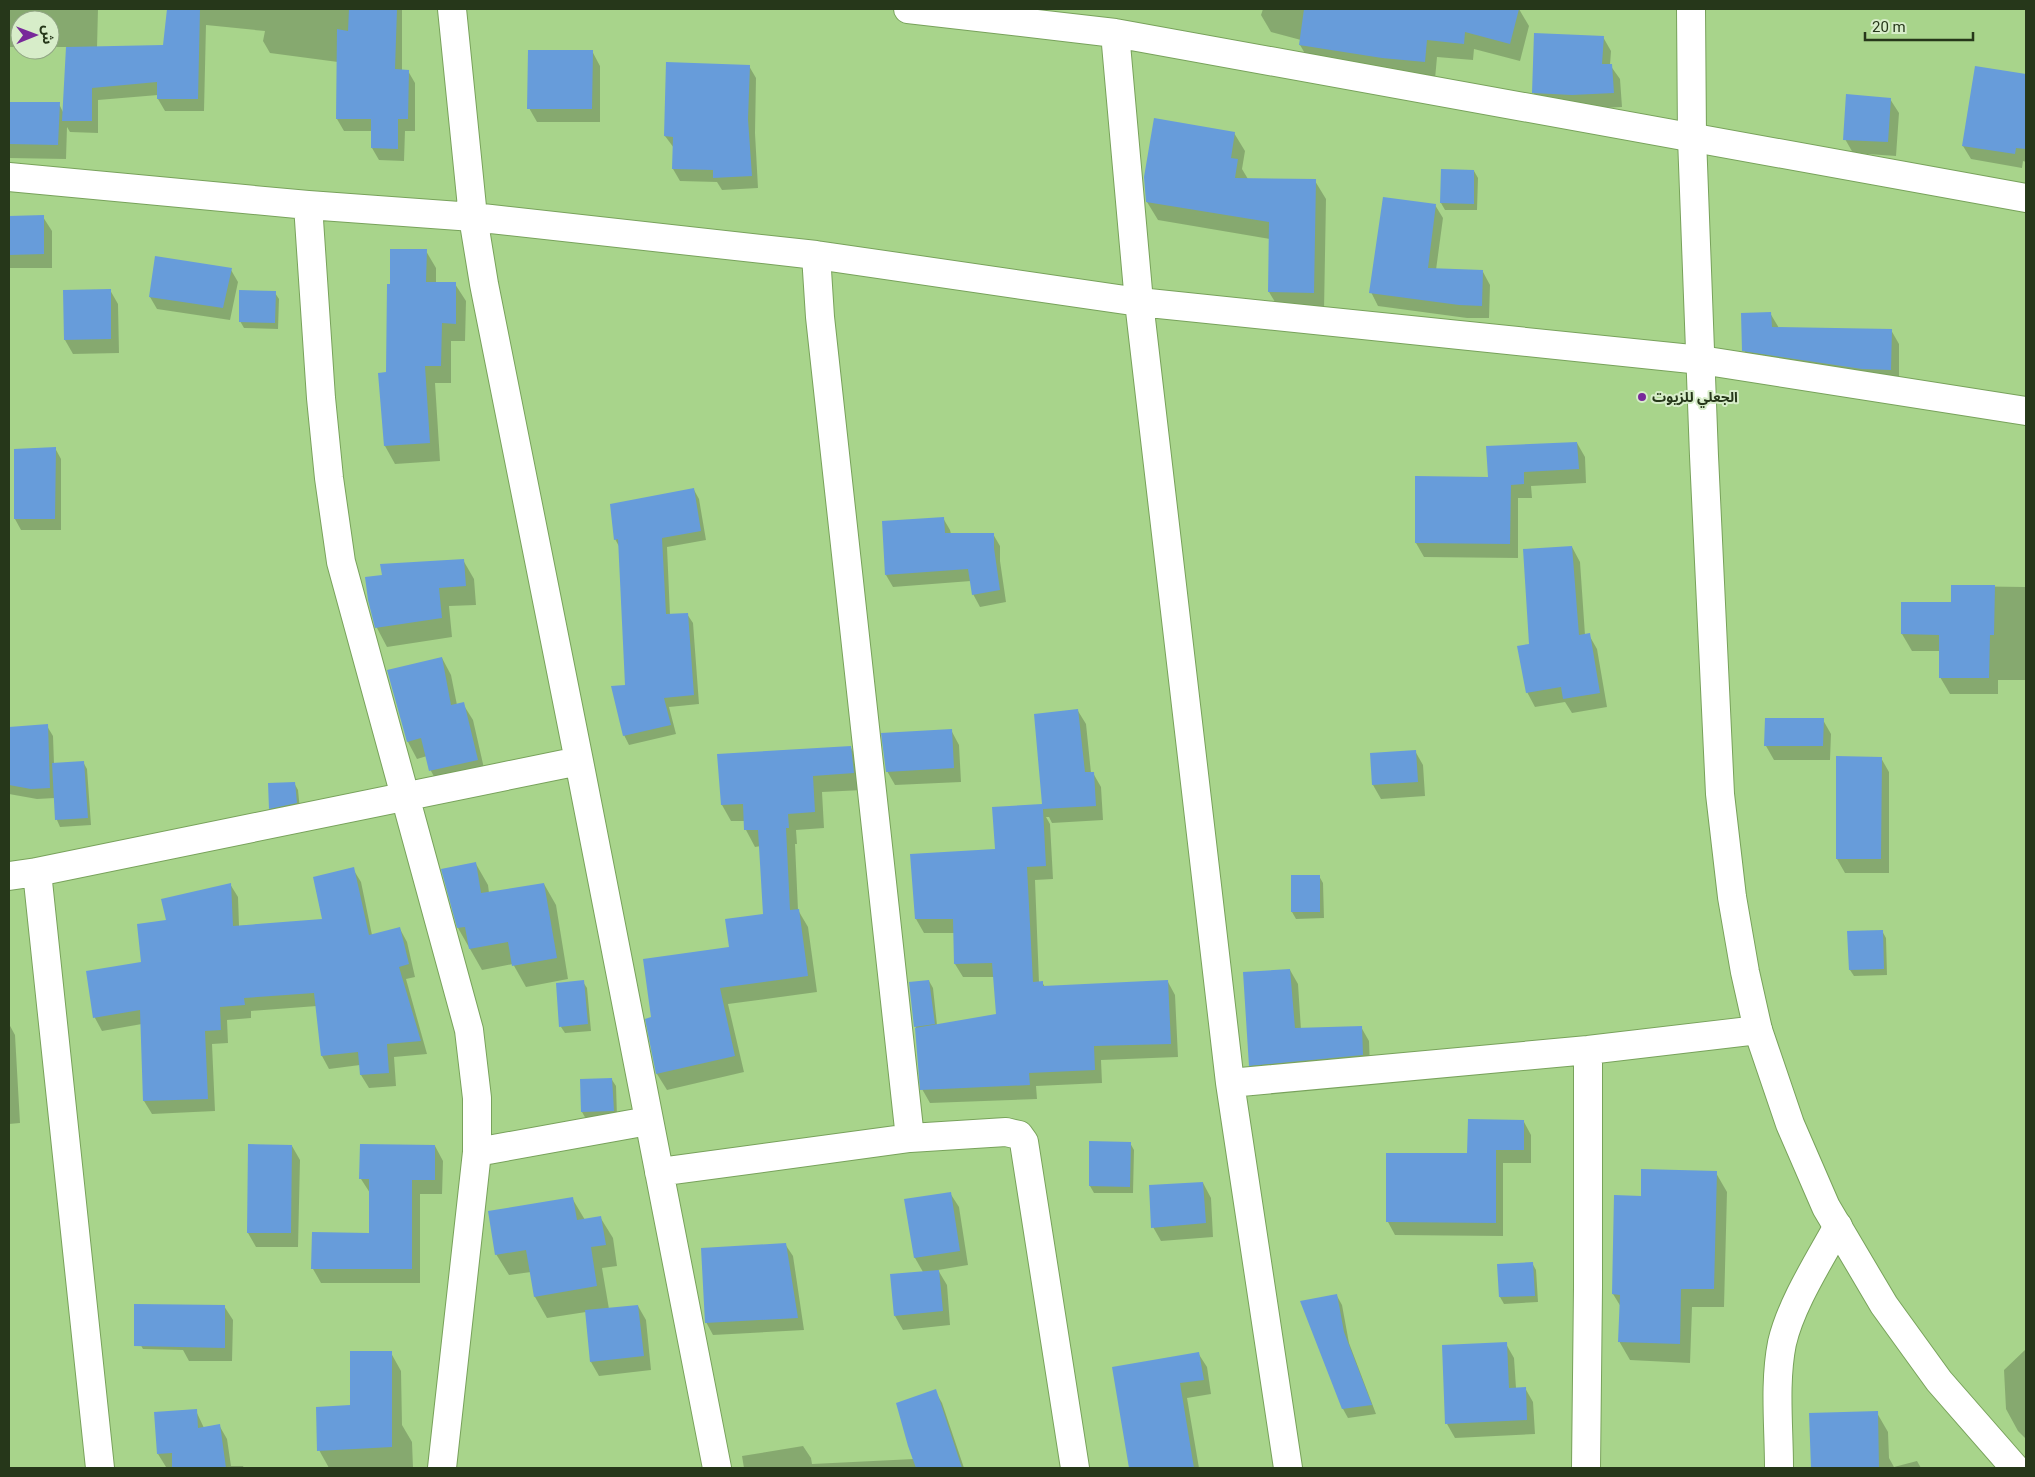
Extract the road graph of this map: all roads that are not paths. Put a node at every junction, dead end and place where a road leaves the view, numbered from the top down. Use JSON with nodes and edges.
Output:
{"nodes":[{"id":1,"x":452,"y":9,"type":"edge"},
{"id":2,"x":908,"y":9,"type":"edge"},
{"id":3,"x":1691,"y":9,"type":"edge"},
{"id":4,"x":1115,"y":34,"type":"junction"},
{"id":5,"x":1692,"y":138,"type":"junction"},
{"id":6,"x":9,"y":177,"type":"edge"},
{"id":7,"x":2026,"y":198,"type":"edge"},
{"id":8,"x":308,"y":205,"type":"junction"},
{"id":9,"x":473,"y":217,"type":"junction"},
{"id":10,"x":816,"y":255,"type":"junction"},
{"id":11,"x":1139,"y":302,"type":"junction"},
{"id":12,"x":1701,"y":360,"type":"junction"},
{"id":13,"x":2026,"y":411,"type":"edge"},
{"id":14,"x":579,"y":761,"type":"junction"},
{"id":15,"x":404,"y":796,"type":"junction"},
{"id":16,"x":37,"y":872,"type":"junction"},
{"id":17,"x":9,"y":876,"type":"edge"},
{"id":18,"x":1758,"y":1030,"type":"junction"},
{"id":19,"x":1588,"y":1050,"type":"junction"},
{"id":20,"x":1230,"y":1083,"type":"junction"},
{"id":21,"x":648,"y":1121,"type":"junction"},
{"id":22,"x":910,"y":1138,"type":"junction"},
{"id":23,"x":477,"y":1152,"type":"junction"},
{"id":24,"x":659,"y":1172,"type":"junction"},
{"id":25,"x":1838,"y":1226,"type":"junction"},
{"id":26,"x":100,"y":1468,"type":"edge"},
{"id":27,"x":442,"y":1468,"type":"edge"},
{"id":28,"x":717,"y":1468,"type":"edge"},
{"id":29,"x":1074,"y":1468,"type":"edge"},
{"id":30,"x":1288,"y":1468,"type":"edge"},
{"id":31,"x":1586,"y":1468,"type":"edge"},
{"id":32,"x":1779,"y":1468,"type":"edge"},
{"id":33,"x":2015,"y":1468,"type":"edge"}],
"edges":[{"from":1,"to":9,"type":"street"},
{"from":2,"to":4,"type":"street"},
{"from":3,"to":5,"type":"street"},
{"from":4,"to":5,"type":"street"},
{"from":4,"to":11,"type":"street"},
{"from":5,"to":7,"type":"street"},
{"from":5,"to":12,"type":"street"},
{"from":6,"to":8,"type":"street"},
{"from":8,"to":9,"type":"street"},
{"from":8,"to":15,"type":"street"},
{"from":9,"to":10,"type":"street"},
{"from":9,"to":14,"type":"street"},
{"from":10,"to":11,"type":"street"},
{"from":10,"to":22,"type":"street"},
{"from":11,"to":12,"type":"street"},
{"from":11,"to":20,"type":"street"},
{"from":12,"to":13,"type":"street"},
{"from":12,"to":18,"type":"street"},
{"from":14,"to":15,"type":"street"},
{"from":14,"to":21,"type":"street"},
{"from":15,"to":16,"type":"street"},
{"from":15,"to":23,"type":"street"},
{"from":16,"to":17,"type":"street"},
{"from":16,"to":26,"type":"street"},
{"from":18,"to":19,"type":"street"},
{"from":18,"to":25,"type":"street"},
{"from":19,"to":20,"type":"street"},
{"from":19,"to":31,"type":"street"},
{"from":20,"to":30,"type":"street"},
{"from":21,"to":23,"type":"street"},
{"from":21,"to":24,"type":"street"},
{"from":22,"to":24,"type":"street"},
{"from":22,"to":29,"type":"street"},
{"from":23,"to":27,"type":"street"},
{"from":24,"to":28,"type":"street"},
{"from":25,"to":32,"type":"street"},
{"from":25,"to":33,"type":"street"}]}
